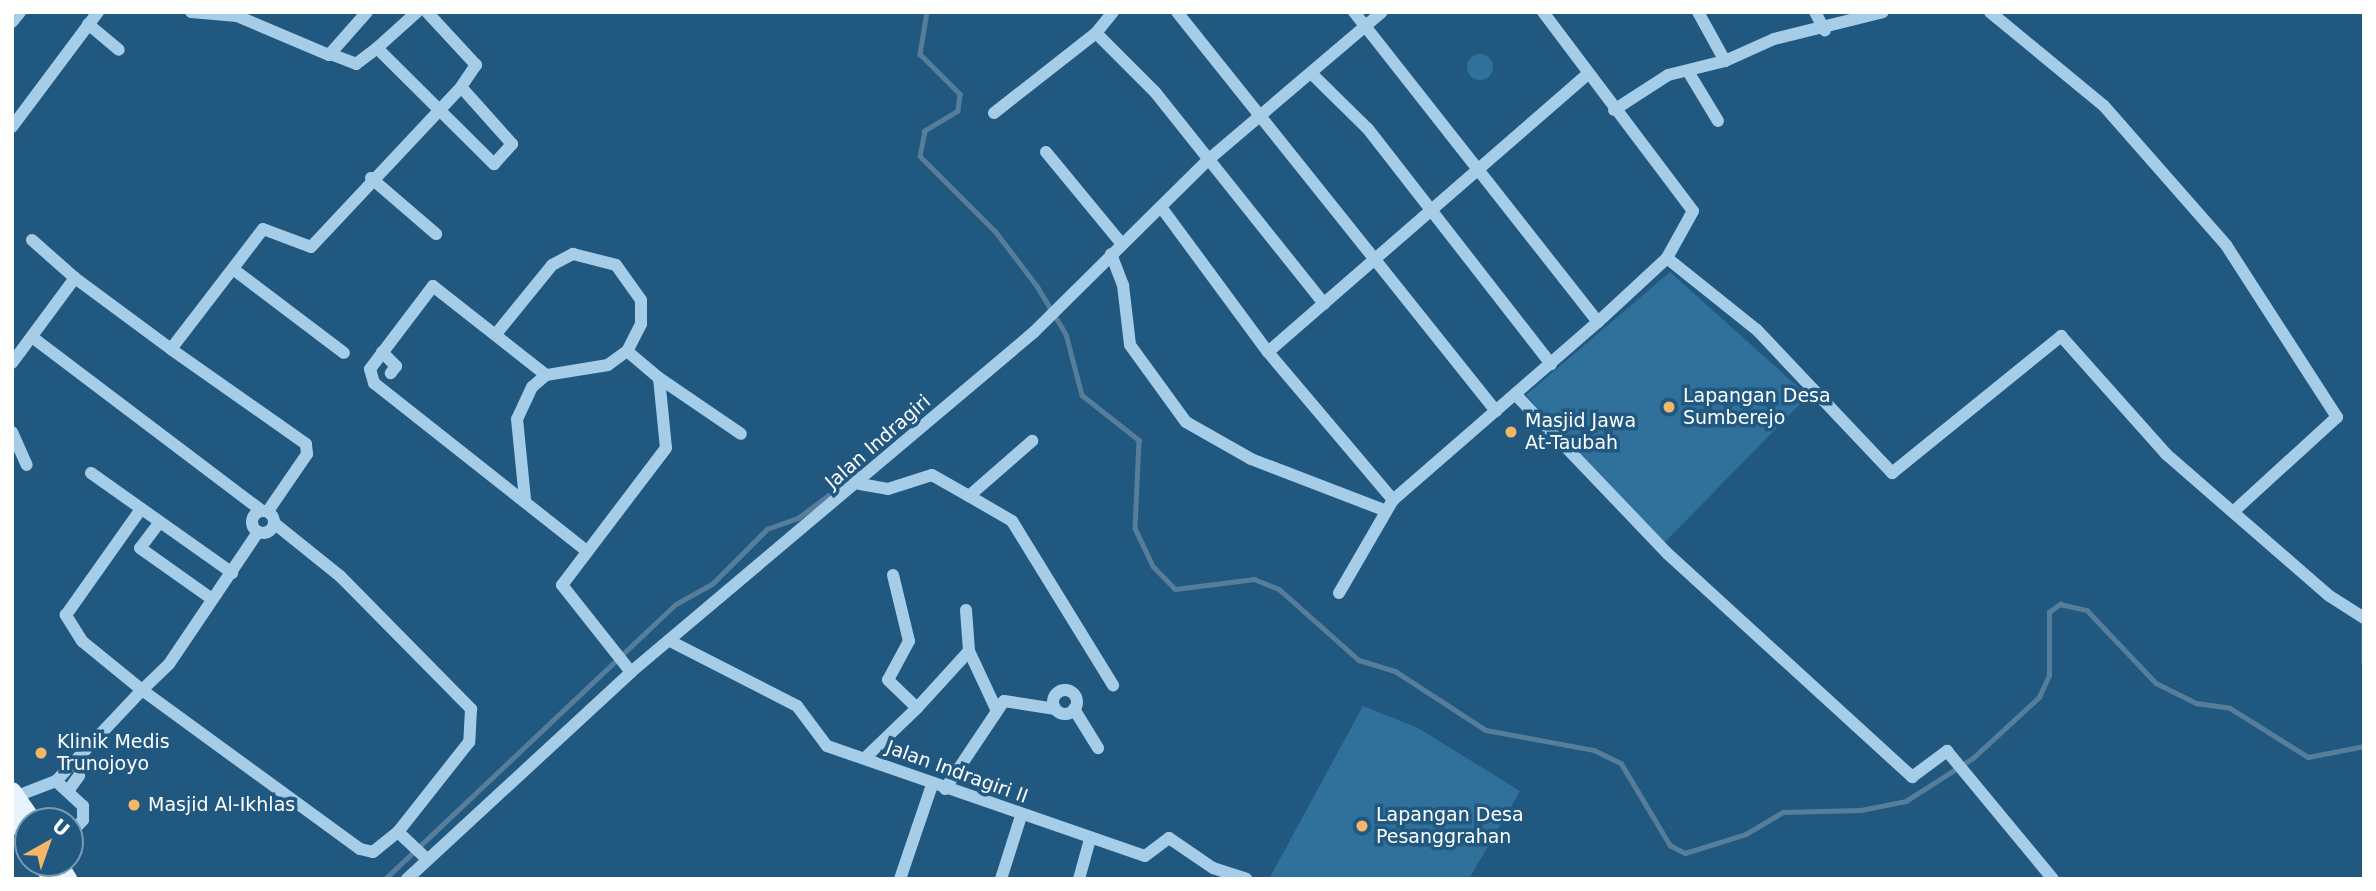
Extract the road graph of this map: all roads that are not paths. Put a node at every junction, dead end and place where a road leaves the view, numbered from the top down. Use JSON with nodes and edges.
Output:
{"nodes":[{"id":1,"x":20,"y":12,"type":"edge"},
{"id":2,"x":97,"y":12,"type":"edge"},
{"id":3,"x":191,"y":12,"type":"edge"},
{"id":4,"x":367,"y":12,"type":"edge"},
{"id":5,"x":416,"y":12,"type":"edge"},
{"id":6,"x":428,"y":12,"type":"edge"},
{"id":7,"x":1113,"y":12,"type":"edge"},
{"id":8,"x":1177,"y":12,"type":"edge"},
{"id":9,"x":1354,"y":12,"type":"edge"},
{"id":10,"x":1382,"y":12,"type":"edge"},
{"id":11,"x":1543,"y":12,"type":"edge"},
{"id":12,"x":1698,"y":12,"type":"edge"},
{"id":13,"x":1815,"y":12,"type":"edge"},
{"id":14,"x":1883,"y":12,"type":"edge"},
{"id":15,"x":1990,"y":12,"type":"edge"},
{"id":16,"x":239,"y":14,"type":"edge"},
{"id":17,"x":12,"y":22,"type":"edge"},
{"id":18,"x":88,"y":24,"type":"junction"},
{"id":19,"x":1366,"y":26,"type":"junction"},
{"id":20,"x":1825,"y":31,"type":"junction"},
{"id":21,"x":1096,"y":33,"type":"junction"},
{"id":22,"x":377,"y":48,"type":"junction"},
{"id":23,"x":119,"y":50,"type":"dead end"},
{"id":24,"x":332,"y":55,"type":"junction"},
{"id":25,"x":1725,"y":61,"type":"junction"},
{"id":26,"x":1689,"y":73,"type":"junction"},
{"id":27,"x":1312,"y":74,"type":"junction"},
{"id":28,"x":1587,"y":75,"type":"junction"},
{"id":29,"x":461,"y":87,"type":"junction"},
{"id":30,"x":437,"y":110,"type":"junction"},
{"id":31,"x":1614,"y":110,"type":"junction"},
{"id":32,"x":994,"y":113,"type":"dead end"},
{"id":33,"x":1264,"y":114,"type":"junction"},
{"id":34,"x":1718,"y":121,"type":"dead end"},
{"id":35,"x":12,"y":127,"type":"edge"},
{"id":36,"x":1046,"y":152,"type":"dead end"},
{"id":37,"x":1208,"y":160,"type":"junction"},
{"id":38,"x":1474,"y":170,"type":"junction"},
{"id":39,"x":371,"y":178,"type":"junction"},
{"id":40,"x":1161,"y":207,"type":"junction"},
{"id":41,"x":1431,"y":209,"type":"junction"},
{"id":42,"x":436,"y":234,"type":"dead end"},
{"id":43,"x":32,"y":240,"type":"dead end"},
{"id":44,"x":1122,"y":243,"type":"junction"},
{"id":45,"x":1111,"y":254,"type":"junction"},
{"id":46,"x":1667,"y":258,"type":"junction"},
{"id":47,"x":1375,"y":261,"type":"junction"},
{"id":48,"x":233,"y":269,"type":"junction"},
{"id":49,"x":75,"y":278,"type":"junction"},
{"id":50,"x":1324,"y":304,"type":"junction"},
{"id":51,"x":1598,"y":323,"type":"junction"},
{"id":52,"x":496,"y":334,"type":"junction"},
{"id":53,"x":32,"y":337,"type":"junction"},
{"id":54,"x":171,"y":349,"type":"junction"},
{"id":55,"x":627,"y":351,"type":"junction"},
{"id":56,"x":382,"y":352,"type":"junction"},
{"id":57,"x":1268,"y":352,"type":"junction"},
{"id":58,"x":344,"y":353,"type":"dead end"},
{"id":59,"x":12,"y":363,"type":"edge"},
{"id":60,"x":1550,"y":364,"type":"junction"},
{"id":61,"x":391,"y":373,"type":"dead end"},
{"id":62,"x":546,"y":375,"type":"junction"},
{"id":63,"x":659,"y":378,"type":"junction"},
{"id":64,"x":1516,"y":395,"type":"junction"},
{"id":65,"x":1496,"y":411,"type":"junction"},
{"id":66,"x":12,"y":432,"type":"edge"},
{"id":67,"x":741,"y":434,"type":"dead end"},
{"id":68,"x":1032,"y":441,"type":"dead end"},
{"id":69,"x":27,"y":465,"type":"dead end"},
{"id":70,"x":91,"y":473,"type":"dead end"},
{"id":71,"x":860,"y":484,"type":"junction"},
{"id":72,"x":969,"y":496,"type":"junction"},
{"id":73,"x":525,"y":499,"type":"junction"},
{"id":74,"x":1388,"y":505,"type":"junction"},
{"id":75,"x":141,"y":509,"type":"junction"},
{"id":76,"x":2233,"y":512,"type":"junction"},
{"id":77,"x":268,"y":515,"type":"junction"},
{"id":78,"x":159,"y":523,"type":"junction"},
{"id":79,"x":258,"y":532,"type":"junction"},
{"id":80,"x":584,"y":549,"type":"junction"},
{"id":81,"x":232,"y":573,"type":"junction"},
{"id":82,"x":892,"y":575,"type":"dead end"},
{"id":83,"x":1339,"y":593,"type":"dead end"},
{"id":84,"x":212,"y":599,"type":"junction"},
{"id":85,"x":966,"y":610,"type":"dead end"},
{"id":86,"x":2363,"y":618,"type":"edge"},
{"id":87,"x":670,"y":641,"type":"junction"},
{"id":88,"x":969,"y":651,"type":"junction"},
{"id":89,"x":627,"y":667,"type":"junction"},
{"id":90,"x":1113,"y":685,"type":"dead end"},
{"id":91,"x":142,"y":690,"type":"junction"},
{"id":92,"x":917,"y":708,"type":"junction"},
{"id":93,"x":996,"y":709,"type":"junction"},
{"id":94,"x":1055,"y":709,"type":"junction"},
{"id":95,"x":1074,"y":709,"type":"junction"},
{"id":96,"x":1098,"y":748,"type":"dead end"},
{"id":97,"x":865,"y":758,"type":"junction"},
{"id":98,"x":79,"y":776,"type":"dead end"},
{"id":99,"x":56,"y":781,"type":"junction"},
{"id":100,"x":938,"y":787,"type":"junction"},
{"id":101,"x":68,"y":791,"type":"junction"},
{"id":102,"x":14,"y":800,"type":"edge"},
{"id":103,"x":80,"y":807,"type":"edge"},
{"id":104,"x":1021,"y":817,"type":"junction"},
{"id":105,"x":399,"y":833,"type":"junction"},
{"id":106,"x":1090,"y":839,"type":"junction"},
{"id":107,"x":423,"y":856,"type":"junction"},
{"id":108,"x":407,"y":879,"type":"edge"},
{"id":109,"x":900,"y":879,"type":"edge"},
{"id":110,"x":1001,"y":879,"type":"edge"},
{"id":111,"x":1079,"y":879,"type":"edge"},
{"id":112,"x":1246,"y":879,"type":"edge"},
{"id":113,"x":2053,"y":879,"type":"edge"}],
"edges":[{"from":1,"to":17,"type":"street"},
{"from":2,"to":18,"type":"street"},
{"from":3,"to":16,"type":"street"},
{"from":4,"to":24,"type":"street"},
{"from":5,"to":22,"type":"street"},
{"from":6,"to":29,"type":"street"},
{"from":7,"to":21,"type":"street"},
{"from":8,"to":33,"type":"street"},
{"from":9,"to":19,"type":"street"},
{"from":10,"to":19,"type":"street","name":"Jalan Indragiri"},
{"from":11,"to":28,"type":"street"},
{"from":12,"to":25,"type":"street"},
{"from":13,"to":20,"type":"street"},
{"from":14,"to":20,"type":"street"},
{"from":15,"to":76,"type":"street"},
{"from":16,"to":24,"type":"street"},
{"from":18,"to":23,"type":"street"},
{"from":18,"to":35,"type":"street"},
{"from":19,"to":27,"type":"street","name":"Jalan Indragiri"},
{"from":19,"to":38,"type":"street"},
{"from":20,"to":25,"type":"street"},
{"from":21,"to":32,"type":"street"},
{"from":21,"to":37,"type":"street"},
{"from":22,"to":24,"type":"street"},
{"from":22,"to":30,"type":"street"},
{"from":25,"to":26,"type":"street"},
{"from":26,"to":31,"type":"street"},
{"from":26,"to":34,"type":"street"},
{"from":27,"to":33,"type":"street","name":"Jalan Indragiri"},
{"from":27,"to":41,"type":"street"},
{"from":28,"to":31,"type":"street"},
{"from":28,"to":38,"type":"street"},
{"from":29,"to":30,"type":"street"},
{"from":29,"to":30,"type":"street"},
{"from":30,"to":39,"type":"street"},
{"from":31,"to":46,"type":"street"},
{"from":33,"to":37,"type":"street","name":"Jalan Indragiri"},
{"from":33,"to":47,"type":"street"},
{"from":36,"to":44,"type":"street"},
{"from":37,"to":40,"type":"street","name":"Jalan Indragiri"},
{"from":37,"to":50,"type":"street"},
{"from":38,"to":41,"type":"street"},
{"from":38,"to":51,"type":"street"},
{"from":39,"to":42,"type":"street"},
{"from":39,"to":48,"type":"street"},
{"from":40,"to":44,"type":"street","name":"Jalan Indragiri"},
{"from":40,"to":57,"type":"street"},
{"from":41,"to":47,"type":"street"},
{"from":41,"to":60,"type":"street"},
{"from":43,"to":49,"type":"street"},
{"from":44,"to":45,"type":"street","name":"Jalan Indragiri"},
{"from":45,"to":71,"type":"street","name":"Jalan Indragiri"},
{"from":45,"to":74,"type":"street"},
{"from":46,"to":51,"type":"street"},
{"from":46,"to":76,"type":"street"},
{"from":47,"to":50,"type":"street"},
{"from":47,"to":65,"type":"street"},
{"from":48,"to":54,"type":"street"},
{"from":48,"to":58,"type":"street"},
{"from":49,"to":53,"type":"street"},
{"from":49,"to":54,"type":"street"},
{"from":50,"to":57,"type":"street"},
{"from":51,"to":60,"type":"street"},
{"from":52,"to":55,"type":"street"},
{"from":52,"to":56,"type":"street"},
{"from":52,"to":62,"type":"street"},
{"from":53,"to":59,"type":"street"},
{"from":53,"to":77,"type":"street"},
{"from":54,"to":77,"type":"street"},
{"from":55,"to":62,"type":"street"},
{"from":55,"to":63,"type":"street"},
{"from":56,"to":61,"type":"street"},
{"from":56,"to":73,"type":"street"},
{"from":57,"to":74,"type":"street"},
{"from":60,"to":64,"type":"street"},
{"from":62,"to":73,"type":"street"},
{"from":63,"to":67,"type":"street"},
{"from":63,"to":80,"type":"street"},
{"from":64,"to":65,"type":"street"},
{"from":64,"to":113,"type":"street"},
{"from":65,"to":74,"type":"street"},
{"from":66,"to":69,"type":"street"},
{"from":68,"to":72,"type":"street"},
{"from":70,"to":75,"type":"street"},
{"from":71,"to":72,"type":"street"},
{"from":71,"to":87,"type":"street","name":"Jalan Indragiri"},
{"from":72,"to":90,"type":"street"},
{"from":73,"to":80,"type":"street"},
{"from":74,"to":83,"type":"street"},
{"from":75,"to":78,"type":"street"},
{"from":75,"to":91,"type":"street"},
{"from":76,"to":86,"type":"street"},
{"from":77,"to":79,"type":"street"},
{"from":77,"to":79,"type":"street"},
{"from":77,"to":105,"type":"street"},
{"from":78,"to":81,"type":"street"},
{"from":78,"to":84,"type":"street"},
{"from":79,"to":81,"type":"street"},
{"from":80,"to":89,"type":"street"},
{"from":81,"to":84,"type":"street"},
{"from":82,"to":92,"type":"street"},
{"from":84,"to":91,"type":"street"},
{"from":85,"to":88,"type":"street"},
{"from":87,"to":89,"type":"street","name":"Jalan Indragiri"},
{"from":87,"to":97,"type":"street","name":"Jalan Indragiri II"},
{"from":88,"to":92,"type":"street"},
{"from":88,"to":93,"type":"street"},
{"from":89,"to":107,"type":"street","name":"Jalan Indragiri"},
{"from":91,"to":99,"type":"street"},
{"from":91,"to":105,"type":"street"},
{"from":92,"to":97,"type":"street"},
{"from":93,"to":94,"type":"street"},
{"from":93,"to":100,"type":"street"},
{"from":94,"to":95,"type":"street"},
{"from":94,"to":95,"type":"street"},
{"from":95,"to":96,"type":"street"},
{"from":97,"to":100,"type":"street","name":"Jalan Indragiri II"},
{"from":98,"to":101,"type":"street"},
{"from":99,"to":101,"type":"street"},
{"from":99,"to":102,"type":"street"},
{"from":100,"to":104,"type":"street","name":"Jalan Indragiri II"},
{"from":100,"to":109,"type":"street"},
{"from":101,"to":103,"type":"street"},
{"from":104,"to":106,"type":"street","name":"Jalan Indragiri II"},
{"from":104,"to":110,"type":"street"},
{"from":105,"to":107,"type":"street"},
{"from":106,"to":111,"type":"street"},
{"from":106,"to":112,"type":"street","name":"Jalan Indragiri II"},
{"from":107,"to":108,"type":"street","name":"Jalan Indragiri"}]}
